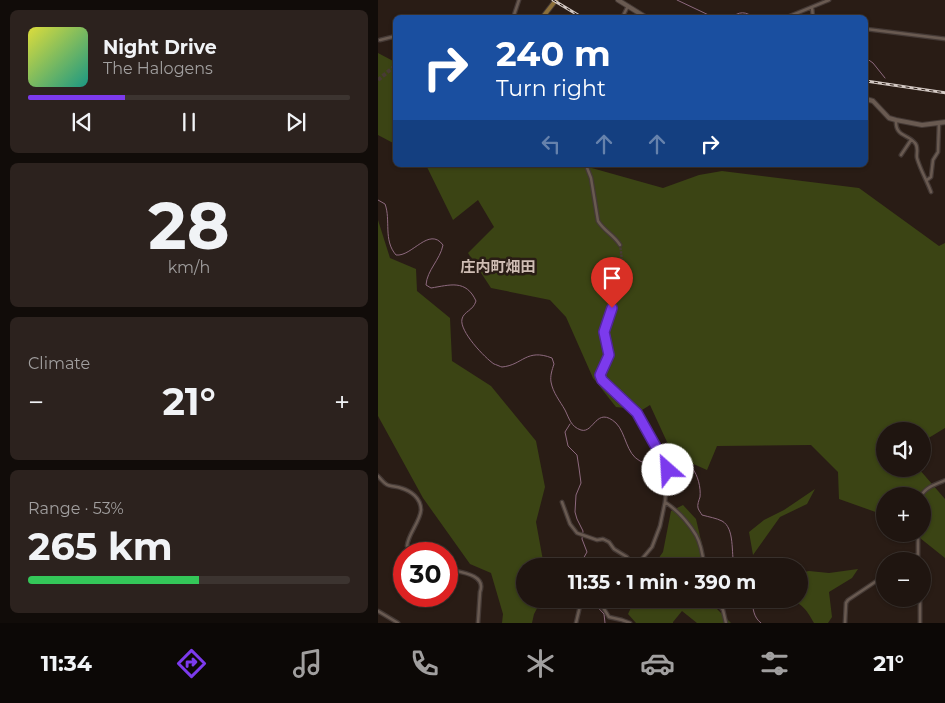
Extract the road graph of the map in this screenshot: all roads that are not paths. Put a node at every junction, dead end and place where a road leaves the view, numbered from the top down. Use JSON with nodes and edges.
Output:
{"nodes":[{"id":1,"x":518,"y":0,"type":"edge"},
{"id":2,"x":556,"y":0,"type":"edge"},
{"id":3,"x":618,"y":0,"type":"edge"},
{"id":4,"x":829,"y":0,"type":"edge"},
{"id":5,"x":628,"y":6,"type":"junction"},
{"id":6,"x":812,"y":7,"type":"junction"},
{"id":7,"x":514,"y":15,"type":"edge"},
{"id":8,"x":544,"y":15,"type":"edge"},
{"id":9,"x":624,"y":15,"type":"edge"},
{"id":10,"x":642,"y":15,"type":"edge"},
{"id":11,"x":792,"y":15,"type":"edge"},
{"id":12,"x":813,"y":15,"type":"edge"},
{"id":13,"x":868,"y":29,"type":"edge"},
{"id":14,"x":393,"y":37,"type":"edge"},
{"id":15,"x":946,"y":39,"type":"edge"},
{"id":16,"x":380,"y":40,"type":"dead end"},
{"id":17,"x":868,"y":100,"type":"edge"},
{"id":18,"x":896,"y":120,"type":"junction"},
{"id":19,"x":939,"y":122,"type":"junction"},
{"id":20,"x":946,"y":122,"type":"edge"},
{"id":21,"x":911,"y":140,"type":"junction"},
{"id":22,"x":901,"y":155,"type":"dead end"},
{"id":23,"x":587,"y":167,"type":"edge"},
{"id":24,"x":927,"y":180,"type":"junction"},
{"id":25,"x":931,"y":192,"type":"dead end"},
{"id":26,"x":620,"y":246,"type":"tunnel mouth"},
{"id":27,"x":612,"y":308,"type":"tunnel mouth"},
{"id":28,"x":378,"y":476,"type":"edge"},
{"id":29,"x":946,"y":480,"type":"edge"},
{"id":30,"x":930,"y":487,"type":"edge"},
{"id":31,"x":562,"y":502,"type":"dead end"},
{"id":32,"x":665,"y":502,"type":"junction"},
{"id":33,"x":408,"y":542,"type":"edge"},
{"id":34,"x":627,"y":558,"type":"edge"},
{"id":35,"x":643,"y":558,"type":"edge"},
{"id":36,"x":702,"y":558,"type":"edge"},
{"id":37,"x":458,"y":572,"type":"edge"},
{"id":38,"x":876,"y":581,"type":"edge"},
{"id":39,"x":920,"y":607,"type":"edge"},
{"id":40,"x":580,"y":608,"type":"edge"},
{"id":41,"x":603,"y":608,"type":"edge"},
{"id":42,"x":722,"y":608,"type":"edge"},
{"id":43,"x":378,"y":611,"type":"edge"},
{"id":44,"x":398,"y":623,"type":"edge"},
{"id":45,"x":478,"y":623,"type":"edge"},
{"id":46,"x":576,"y":623,"type":"edge"},
{"id":47,"x":630,"y":623,"type":"edge"},
{"id":48,"x":726,"y":623,"type":"edge"},
{"id":49,"x":845,"y":623,"type":"edge"},
{"id":50,"x":920,"y":623,"type":"edge"}],
"edges":[{"from":1,"to":7,"type":"street"},
{"from":2,"to":8,"type":"main road"},
{"from":3,"to":5,"type":"main road"},
{"from":4,"to":6,"type":"street"},
{"from":5,"to":9,"type":"street"},
{"from":5,"to":10,"type":"main road"},
{"from":6,"to":11,"type":"street"},
{"from":6,"to":12,"type":"street"},
{"from":13,"to":15,"type":"street"},
{"from":14,"to":16,"type":"street"},
{"from":17,"to":18,"type":"main road"},
{"from":18,"to":19,"type":"main road"},
{"from":18,"to":21,"type":"street"},
{"from":19,"to":20,"type":"main road"},
{"from":19,"to":24,"type":"street"},
{"from":21,"to":22,"type":"street"},
{"from":21,"to":24,"type":"street"},
{"from":23,"to":26,"type":"street"},
{"from":24,"to":25,"type":"street"},
{"from":27,"to":32,"type":"street"},
{"from":28,"to":33,"type":"street"},
{"from":29,"to":30,"type":"street"},
{"from":31,"to":34,"type":"street"},
{"from":32,"to":35,"type":"street"},
{"from":32,"to":36,"type":"street"},
{"from":37,"to":45,"type":"street"},
{"from":38,"to":49,"type":"street"},
{"from":39,"to":50,"type":"street"},
{"from":40,"to":46,"type":"street"},
{"from":41,"to":47,"type":"street"},
{"from":42,"to":48,"type":"street"},
{"from":43,"to":44,"type":"street"}]}
